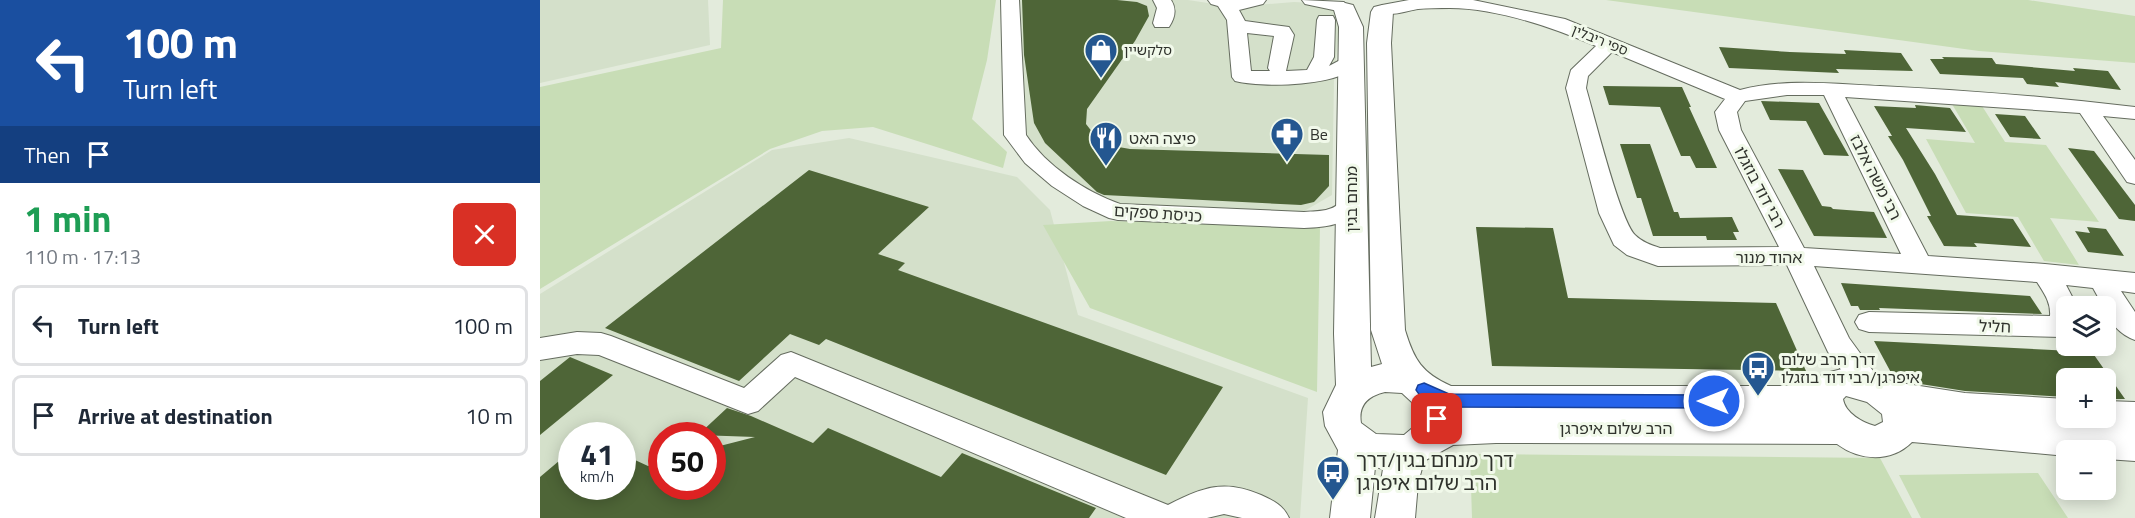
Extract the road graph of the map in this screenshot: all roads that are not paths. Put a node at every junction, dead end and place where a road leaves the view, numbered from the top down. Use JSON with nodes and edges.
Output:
{"nodes":[{"id":1,"x":1010,"y":0,"type":"edge"},
{"id":2,"x":1162,"y":0,"type":"edge"},
{"id":3,"x":1311,"y":0,"type":"edge"},
{"id":4,"x":1431,"y":0,"type":"edge"},
{"id":5,"x":1455,"y":3,"type":"junction"},
{"id":6,"x":1388,"y":7,"type":"edge"},
{"id":7,"x":1236,"y":8,"type":"edge"},
{"id":8,"x":1336,"y":9,"type":"edge"},
{"id":9,"x":1162,"y":23,"type":"dead end"},
{"id":10,"x":1610,"y":43,"type":"junction"},
{"id":11,"x":1351,"y":63,"type":"junction"},
{"id":12,"x":1282,"y":72,"type":"junction"},
{"id":13,"x":1314,"y":75,"type":"junction"},
{"id":14,"x":1832,"y":91,"type":"junction"},
{"id":15,"x":1738,"y":97,"type":"junction"},
{"id":16,"x":1350,"y":98,"type":"junction"},
{"id":17,"x":2086,"y":106,"type":"junction"},
{"id":18,"x":2135,"y":113,"type":"edge"},
{"id":19,"x":2135,"y":177,"type":"edge"},
{"id":20,"x":1351,"y":204,"type":"junction"},
{"id":21,"x":1796,"y":256,"type":"junction"},
{"id":22,"x":1919,"y":264,"type":"junction"},
{"id":23,"x":2045,"y":273,"type":"junction"},
{"id":24,"x":2101,"y":279,"type":"junction"},
{"id":25,"x":2135,"y":283,"type":"edge"},
{"id":26,"x":1869,"y":322,"type":"dead end"},
{"id":27,"x":2135,"y":329,"type":"edge"},
{"id":28,"x":1838,"y":344,"type":"junction"},
{"id":29,"x":540,"y":348,"type":"edge"},
{"id":30,"x":1418,"y":386,"type":"junction"},
{"id":31,"x":1354,"y":389,"type":"junction"},
{"id":32,"x":1833,"y":403,"type":"junction"},
{"id":33,"x":1887,"y":403,"type":"junction"},
{"id":34,"x":2056,"y":413,"type":"edge"},
{"id":35,"x":2116,"y":417,"type":"edge"},
{"id":36,"x":2135,"y":418,"type":"edge"},
{"id":37,"x":1358,"y":444,"type":"junction"},
{"id":38,"x":1419,"y":444,"type":"junction"},
{"id":39,"x":2135,"y":445,"type":"edge"},
{"id":40,"x":1163,"y":518,"type":"edge"},
{"id":41,"x":1175,"y":518,"type":"edge"},
{"id":42,"x":1272,"y":518,"type":"edge"},
{"id":43,"x":1350,"y":518,"type":"edge"},
{"id":44,"x":1395,"y":518,"type":"edge"}],
"edges":[{"from":1,"to":20,"type":"street","name":"כניסת ספקים"},
{"from":2,"to":9,"type":"street"},
{"from":3,"to":8,"type":"street"},
{"from":4,"to":5,"type":"street","name":"ספי ריבלין"},
{"from":5,"to":6,"type":"street","name":"ספי ריבלין"},
{"from":5,"to":10,"type":"street","name":"ספי ריבלין"},
{"from":6,"to":8,"type":"main road"},
{"from":6,"to":30,"type":"main road","name":"מנחם בגין"},
{"from":7,"to":12,"type":"street"},
{"from":7,"to":12,"type":"street"},
{"from":7,"to":12,"type":"street"},
{"from":8,"to":11,"type":"main road","name":"מנחם בגין"},
{"from":8,"to":13,"type":"street"},
{"from":10,"to":15,"type":"street","name":"ספי ריבלין"},
{"from":10,"to":21,"type":"street","name":"אהוד מנור"},
{"from":11,"to":13,"type":"street"},
{"from":11,"to":16,"type":"main road","name":"מנחם בגין"},
{"from":12,"to":13,"type":"street"},
{"from":13,"to":16,"type":"street"},
{"from":14,"to":15,"type":"street"},
{"from":14,"to":17,"type":"street"},
{"from":14,"to":22,"type":"street","name":"רבי משה אלבז"},
{"from":15,"to":21,"type":"street","name":"רבי דוד בוזגלו"},
{"from":16,"to":20,"type":"main road","name":"מנחם בגין"},
{"from":17,"to":18,"type":"street"},
{"from":17,"to":19,"type":"street"},
{"from":20,"to":31,"type":"main road","name":"מנחם בגין"},
{"from":21,"to":22,"type":"street","name":"אהוד מנור"},
{"from":21,"to":28,"type":"street","name":"רבי דוד בוזגלו"},
{"from":22,"to":23,"type":"street","name":"אהוד מנור"},
{"from":23,"to":24,"type":"street","name":"אהוד מנור"},
{"from":23,"to":26,"type":"street","name":"חליל"},
{"from":24,"to":25,"type":"street","name":"אהוד מנור"},
{"from":24,"to":27,"type":"street"},
{"from":28,"to":32,"type":"street"},
{"from":28,"to":33,"type":"street","name":"רבי דוד בוזגלו"},
{"from":29,"to":40,"type":"street"},
{"from":30,"to":31,"type":"main road"},
{"from":30,"to":32,"type":"main road","name":"הרב שלום איפרגן"},
{"from":30,"to":38,"type":"main road"},
{"from":31,"to":37,"type":"main road"},
{"from":32,"to":33,"type":"main road"},
{"from":32,"to":33,"type":"main road"},
{"from":32,"to":38,"type":"main road","name":"הרב שלום איפרגן"},
{"from":33,"to":34,"type":"main road"},
{"from":33,"to":39,"type":"main road"},
{"from":35,"to":36,"type":"main road"},
{"from":37,"to":38,"type":"main road"},
{"from":37,"to":43,"type":"main road"},
{"from":38,"to":44,"type":"main road"},
{"from":41,"to":42,"type":"street"}]}
